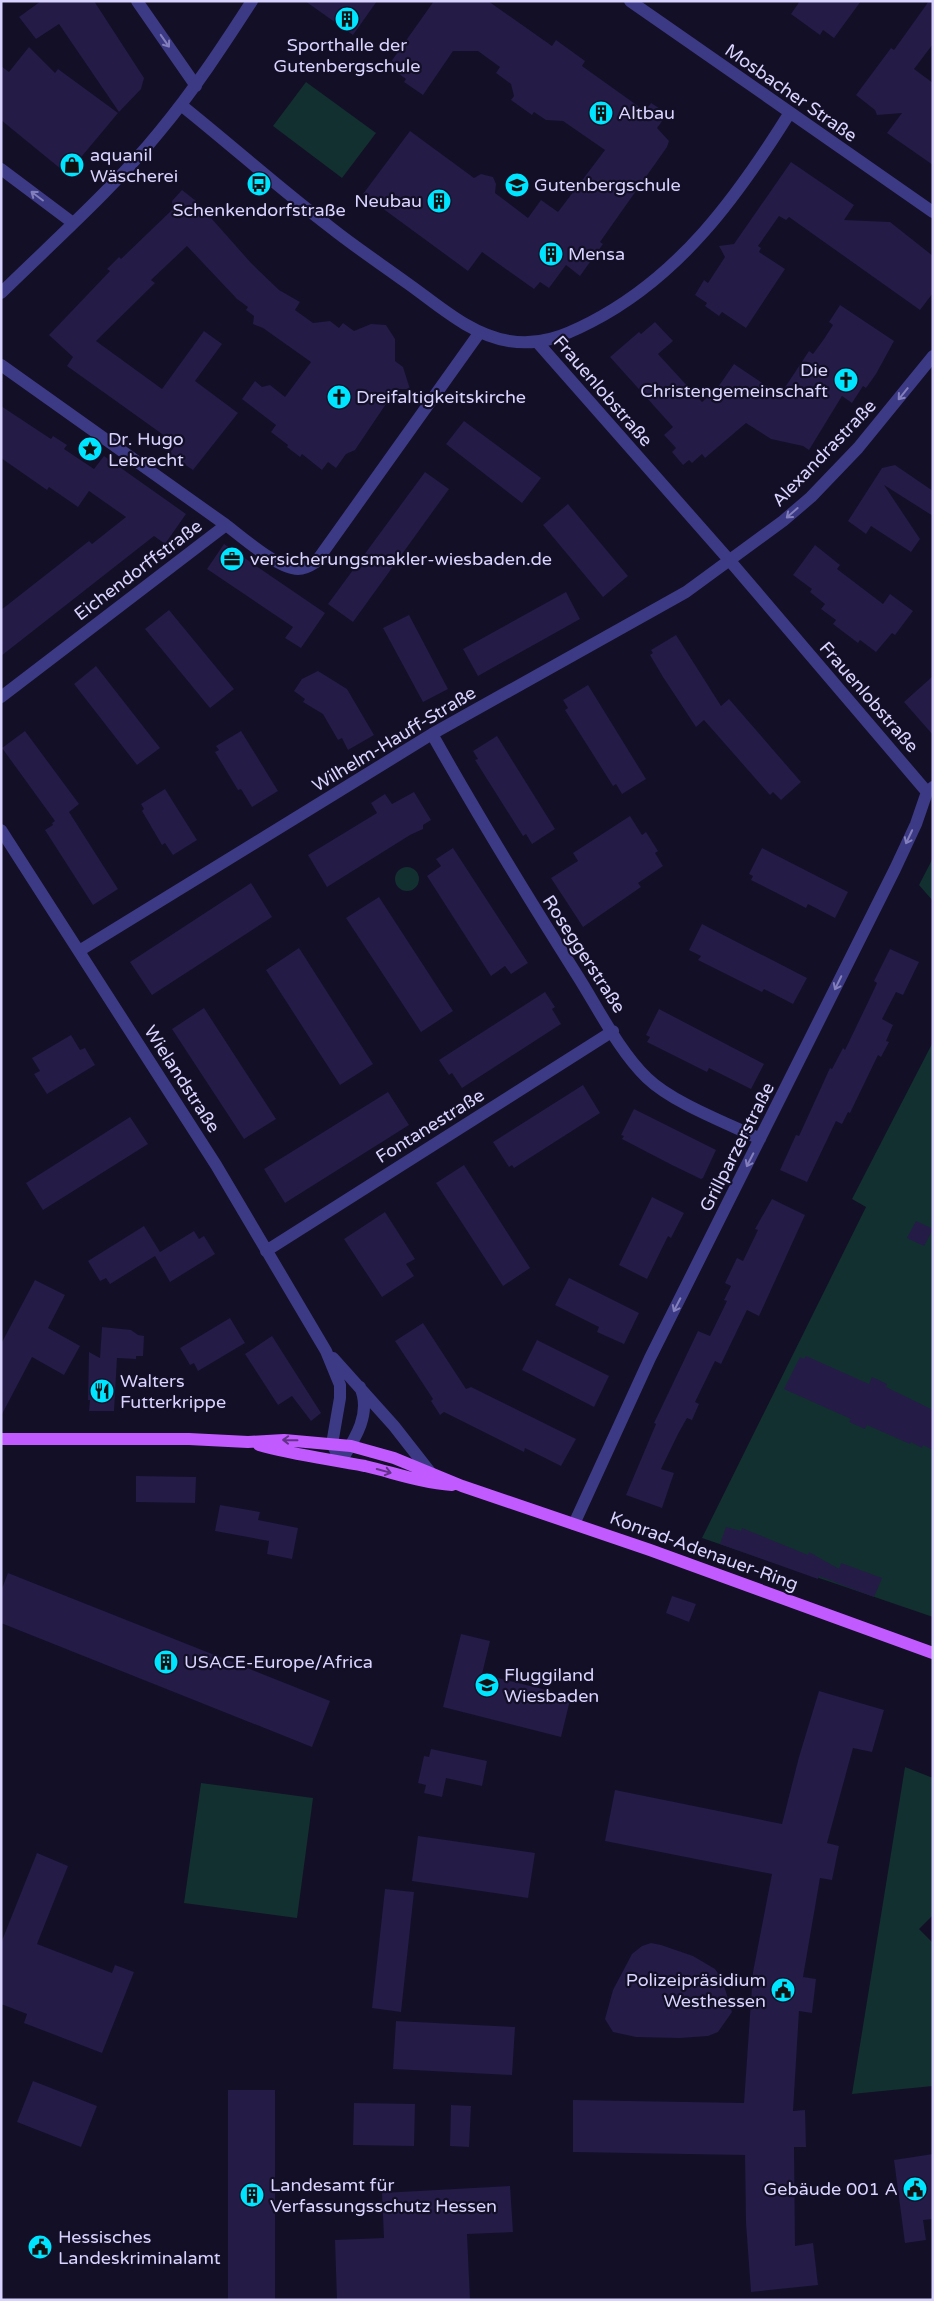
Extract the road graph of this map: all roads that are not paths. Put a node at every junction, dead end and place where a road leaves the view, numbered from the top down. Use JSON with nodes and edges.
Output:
{"nodes":[{"id":1,"x":137,"y":1,"type":"edge"},
{"id":2,"x":252,"y":1,"type":"edge"},
{"id":3,"x":630,"y":1,"type":"edge"},
{"id":4,"x":196,"y":86,"type":"junction"},
{"id":5,"x":181,"y":105,"type":"junction"},
{"id":6,"x":789,"y":114,"type":"junction"},
{"id":7,"x":1,"y":169,"type":"edge"},
{"id":8,"x":933,"y":212,"type":"edge"},
{"id":9,"x":73,"y":223,"type":"junction"},
{"id":10,"x":1,"y":293,"type":"edge"},
{"id":11,"x":480,"y":332,"type":"junction"},
{"id":12,"x":538,"y":343,"type":"junction"},
{"id":13,"x":933,"y":356,"type":"edge"},
{"id":14,"x":1,"y":365,"type":"edge"},
{"id":15,"x":226,"y":525,"type":"junction"},
{"id":16,"x":730,"y":561,"type":"junction"},
{"id":17,"x":1,"y":696,"type":"edge"},
{"id":18,"x":432,"y":734,"type":"junction"},
{"id":19,"x":930,"y":790,"type":"edge"},
{"id":20,"x":1,"y":830,"type":"edge"},
{"id":21,"x":79,"y":951,"type":"junction"},
{"id":22,"x":613,"y":1031,"type":"junction"},
{"id":23,"x":760,"y":1139,"type":"junction"},
{"id":24,"x":266,"y":1251,"type":"junction"},
{"id":25,"x":326,"y":1351,"type":"junction"},
{"id":26,"x":360,"y":1387,"type":"junction"},
{"id":27,"x":1,"y":1439,"type":"edge"},
{"id":28,"x":248,"y":1442,"type":"junction"},
{"id":29,"x":332,"y":1444,"type":"junction"},
{"id":30,"x":351,"y":1446,"type":"junction"},
{"id":31,"x":341,"y":1461,"type":"junction"},
{"id":32,"x":430,"y":1472,"type":"junction"},
{"id":33,"x":462,"y":1486,"type":"junction"},
{"id":34,"x":574,"y":1524,"type":"junction"},
{"id":35,"x":933,"y":1652,"type":"edge"}],
"edges":[{"from":1,"to":4,"type":"street","one_way":true},
{"from":2,"to":4,"type":"street"},
{"from":3,"to":6,"type":"street","name":"Mosbacher Straße"},
{"from":4,"to":5,"type":"street"},
{"from":5,"to":9,"type":"street"},
{"from":5,"to":11,"type":"street","name":"Frauenlobstraße"},
{"from":6,"to":8,"type":"street","name":"Mosbacher Straße"},
{"from":6,"to":12,"type":"street"},
{"from":9,"to":7,"type":"street","one_way":true},
{"from":9,"to":10,"type":"street"},
{"from":11,"to":12,"type":"street","name":"Frauenlobstraße"},
{"from":11,"to":15,"type":"street","name":"Eichendorffstraße"},
{"from":12,"to":16,"type":"street","name":"Frauenlobstraße"},
{"from":13,"to":16,"type":"street","name":"Alexandrastraße","one_way":true},
{"from":14,"to":15,"type":"street"},
{"from":15,"to":17,"type":"street","name":"Eichendorffstraße"},
{"from":16,"to":18,"type":"street","name":"Wilhelm-Hauff-Straße"},
{"from":16,"to":19,"type":"street","name":"Frauenlobstraße"},
{"from":18,"to":21,"type":"street","name":"Wilhelm-Hauff-Straße"},
{"from":18,"to":22,"type":"street","name":"Roseggerstraße"},
{"from":19,"to":23,"type":"street","name":"Grillparzerstraße","one_way":true},
{"from":20,"to":21,"type":"street","name":"Wielandstraße"},
{"from":21,"to":24,"type":"street","name":"Wielandstraße"},
{"from":22,"to":23,"type":"street","name":"Roseggerstraße"},
{"from":22,"to":24,"type":"street","name":"Fontanestraße"},
{"from":23,"to":34,"type":"street","name":"Grillparzerstraße","one_way":true},
{"from":24,"to":25,"type":"street","name":"Wielandstraße"},
{"from":25,"to":26,"type":"street","name":"Wielandstraße"},
{"from":25,"to":29,"type":"street","name":"Wielandstraße"},
{"from":26,"to":30,"type":"street"},
{"from":26,"to":32,"type":"street","name":"Wielandstraße"},
{"from":27,"to":28,"type":"main road","name":"Konrad-Adenauer-Ring"},
{"from":29,"to":28,"type":"main road","name":"Konrad-Adenauer-Ring","one_way":true},
{"from":28,"to":31,"type":"main road","name":"Konrad-Adenauer-Ring"},
{"from":29,"to":30,"type":"main road","name":"Konrad-Adenauer-Ring"},
{"from":29,"to":31,"type":"street"},
{"from":30,"to":31,"type":"street"},
{"from":30,"to":32,"type":"main road","name":"Konrad-Adenauer-Ring"},
{"from":31,"to":33,"type":"main road","name":"Konrad-Adenauer-Ring","one_way":true},
{"from":32,"to":33,"type":"main road","name":"Konrad-Adenauer-Ring"},
{"from":33,"to":34,"type":"main road","name":"Konrad-Adenauer-Ring"},
{"from":34,"to":35,"type":"main road","name":"Konrad-Adenauer-Ring"}]}
